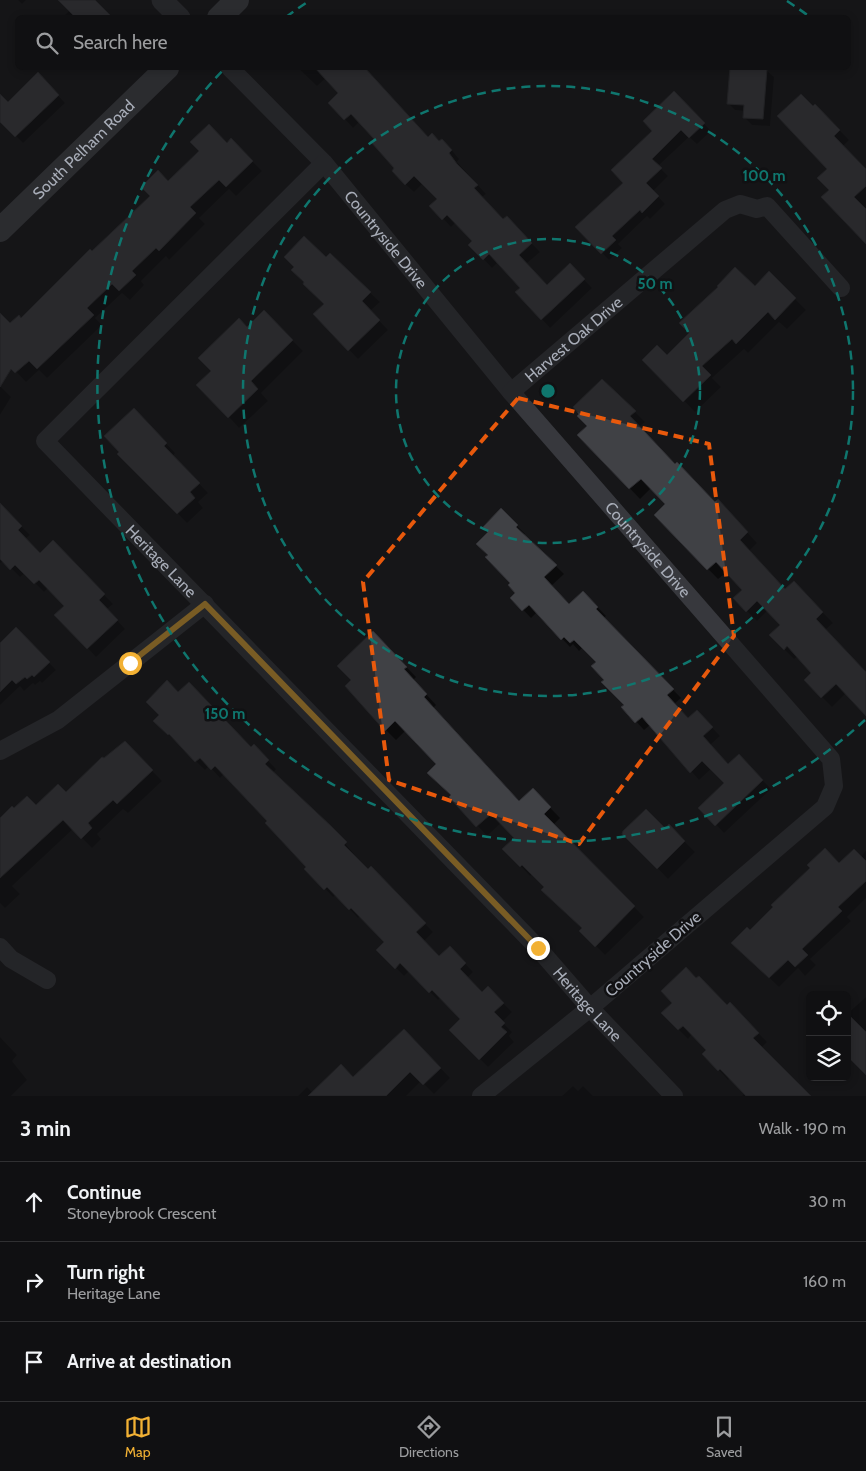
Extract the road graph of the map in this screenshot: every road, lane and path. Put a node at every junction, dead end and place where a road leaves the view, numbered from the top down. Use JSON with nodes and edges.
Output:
{"nodes":[{"id":1,"x":162,"y":0,"type":"edge"},
{"id":2,"x":237,"y":0,"type":"edge"},
{"id":3,"x":177,"y":15,"type":"edge"},
{"id":4,"x":222,"y":15,"type":"edge"},
{"id":5,"x":165,"y":70,"type":"edge"},
{"id":6,"x":232,"y":70,"type":"edge"},
{"id":7,"x":324,"y":163,"type":"junction"},
{"id":8,"x":0,"y":230,"type":"edge"},
{"id":9,"x":841,"y":288,"type":"dead end"},
{"id":10,"x":510,"y":392,"type":"junction"},
{"id":11,"x":205,"y":604,"type":"junction"},
{"id":12,"x":0,"y":751,"type":"edge"},
{"id":13,"x":0,"y":948,"type":"edge"},
{"id":14,"x":47,"y":980,"type":"dead end"},
{"id":15,"x":590,"y":1008,"type":"junction"},
{"id":16,"x":481,"y":1096,"type":"edge"},
{"id":17,"x":674,"y":1096,"type":"edge"}],
"edges":[{"from":1,"to":3,"type":"street"},
{"from":2,"to":4,"type":"main road"},
{"from":5,"to":8,"type":"main road","name":"South Pelham Road"},
{"from":6,"to":7,"type":"street","name":"Countryside Drive"},
{"from":7,"to":10,"type":"street","name":"Countryside Drive"},
{"from":7,"to":11,"type":"street","name":"Heritage Lane"},
{"from":9,"to":10,"type":"street","name":"Harvest Oak Drive"},
{"from":10,"to":15,"type":"street","name":"Countryside Drive"},
{"from":11,"to":12,"type":"street"},
{"from":11,"to":15,"type":"street","name":"Heritage Lane"},
{"from":13,"to":14,"type":"street"},
{"from":15,"to":16,"type":"street","name":"Countryside Drive"},
{"from":15,"to":17,"type":"street","name":"Heritage Lane"}]}
